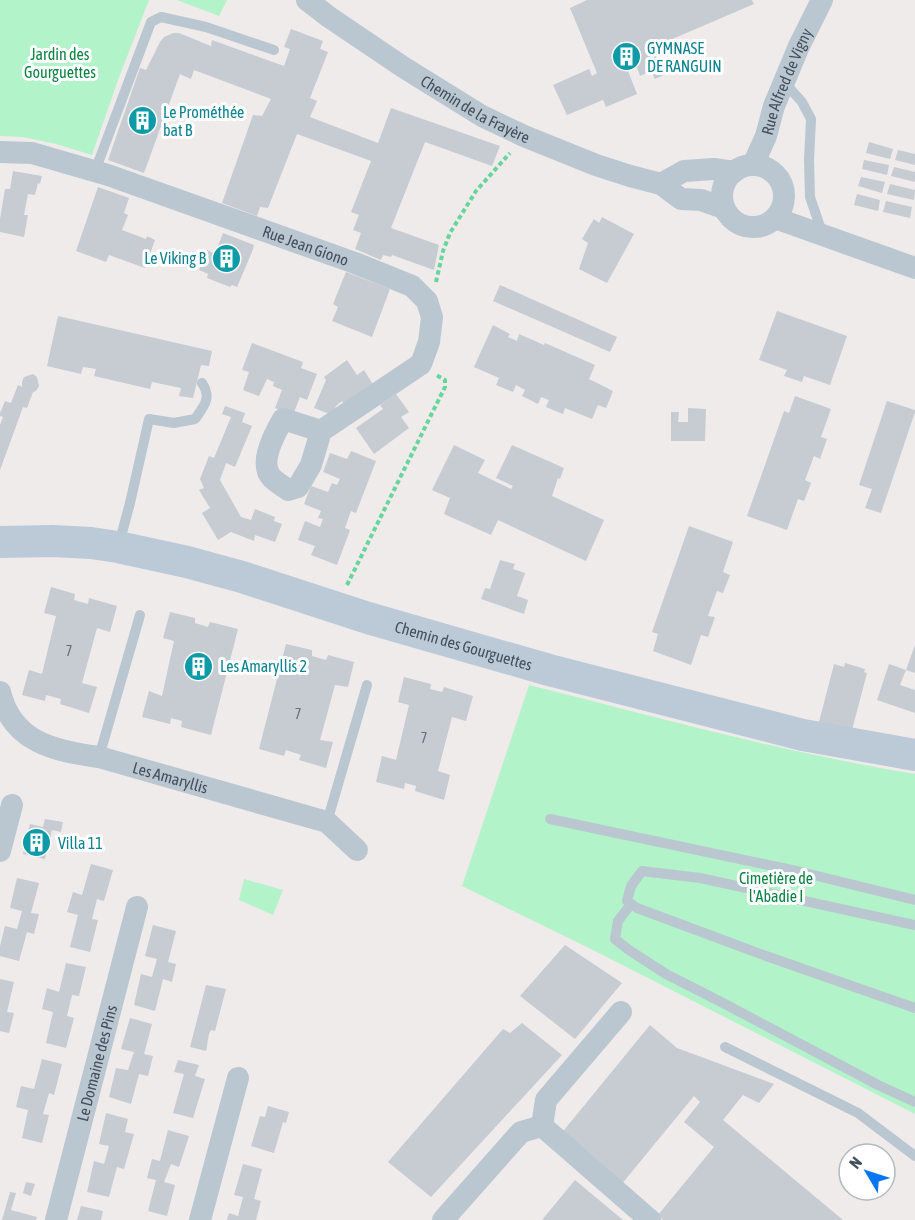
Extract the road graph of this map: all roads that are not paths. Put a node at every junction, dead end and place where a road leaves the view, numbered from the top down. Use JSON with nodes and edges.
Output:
{"nodes":[{"id":1,"x":307,"y":0,"type":"edge"},
{"id":2,"x":822,"y":0,"type":"edge"},
{"id":3,"x":274,"y":50,"type":"dead end"},
{"id":4,"x":784,"y":82,"type":"junction"},
{"id":5,"x":0,"y":152,"type":"edge"},
{"id":6,"x":743,"y":168,"type":"junction"},
{"id":7,"x":95,"y":171,"type":"junction"},
{"id":8,"x":661,"y":184,"type":"junction"},
{"id":9,"x":724,"y":208,"type":"junction"},
{"id":10,"x":775,"y":218,"type":"junction"},
{"id":11,"x":823,"y":235,"type":"junction"},
{"id":12,"x":915,"y":268,"type":"edge"},
{"id":13,"x":202,"y":382,"type":"dead end"},
{"id":14,"x":321,"y":431,"type":"dead end"},
{"id":15,"x":5,"y":546,"type":"edge"},
{"id":16,"x":118,"y":548,"type":"junction"},
{"id":17,"x":140,"y":615,"type":"dead end"},
{"id":18,"x":367,"y":685,"type":"dead end"},
{"id":19,"x":0,"y":692,"type":"edge"},
{"id":20,"x":915,"y":755,"type":"edge"},
{"id":21,"x":99,"y":757,"type":"junction"},
{"id":22,"x":12,"y":805,"type":"dead end"},
{"id":23,"x":550,"y":819,"type":"dead end"},
{"id":24,"x":327,"y":822,"type":"junction"},
{"id":25,"x":357,"y":850,"type":"dead end"},
{"id":26,"x":0,"y":852,"type":"edge"},
{"id":27,"x":915,"y":900,"type":"edge"},
{"id":28,"x":631,"y":904,"type":"junction"},
{"id":29,"x":137,"y":907,"type":"dead end"},
{"id":30,"x":915,"y":925,"type":"edge"},
{"id":31,"x":915,"y":1008,"type":"edge"},
{"id":32,"x":621,"y":1012,"type":"dead end"},
{"id":33,"x":725,"y":1047,"type":"dead end"},
{"id":34,"x":238,"y":1078,"type":"dead end"},
{"id":35,"x":915,"y":1102,"type":"edge"},
{"id":36,"x":542,"y":1126,"type":"junction"},
{"id":37,"x":915,"y":1156,"type":"edge"},
{"id":38,"x":56,"y":1220,"type":"edge"},
{"id":39,"x":200,"y":1220,"type":"edge"},
{"id":40,"x":443,"y":1220,"type":"edge"},
{"id":41,"x":650,"y":1220,"type":"edge"}],
"edges":[{"from":1,"to":8,"type":"street","name":"Chemin de la Frayère"},
{"from":2,"to":4,"type":"street","name":"Rue Alfred de Vigny"},
{"from":3,"to":7,"type":"lane"},
{"from":4,"to":6,"type":"street","name":"Rue Alfred de Vigny"},
{"from":4,"to":11,"type":"lane"},
{"from":5,"to":7,"type":"street","name":"Rue Jean Giono"},
{"from":6,"to":8,"type":"street"},
{"from":6,"to":9,"type":"street"},
{"from":6,"to":10,"type":"street"},
{"from":7,"to":14,"type":"street","name":"Rue Jean Giono"},
{"from":8,"to":9,"type":"street","name":"Chemin de la Frayère"},
{"from":9,"to":10,"type":"street"},
{"from":10,"to":11,"type":"street"},
{"from":11,"to":12,"type":"street"},
{"from":13,"to":16,"type":"lane"},
{"from":15,"to":16,"type":"main road","name":"Chemin des Gourguettes"},
{"from":16,"to":20,"type":"main road","name":"Chemin des Gourguettes"},
{"from":17,"to":21,"type":"lane"},
{"from":18,"to":24,"type":"lane"},
{"from":19,"to":21,"type":"street","name":"Les Amaryllis"},
{"from":21,"to":24,"type":"street","name":"Les Amaryllis"},
{"from":22,"to":26,"type":"street"},
{"from":23,"to":27,"type":"lane"},
{"from":24,"to":25,"type":"street","name":"Les Amaryllis"},
{"from":28,"to":30,"type":"lane"},
{"from":28,"to":31,"type":"lane"},
{"from":28,"to":35,"type":"lane"},
{"from":29,"to":38,"type":"street","name":"Le Domaine des Pins"},
{"from":32,"to":36,"type":"street"},
{"from":33,"to":37,"type":"lane"},
{"from":34,"to":39,"type":"street"},
{"from":36,"to":40,"type":"street"},
{"from":36,"to":41,"type":"street"}]}
